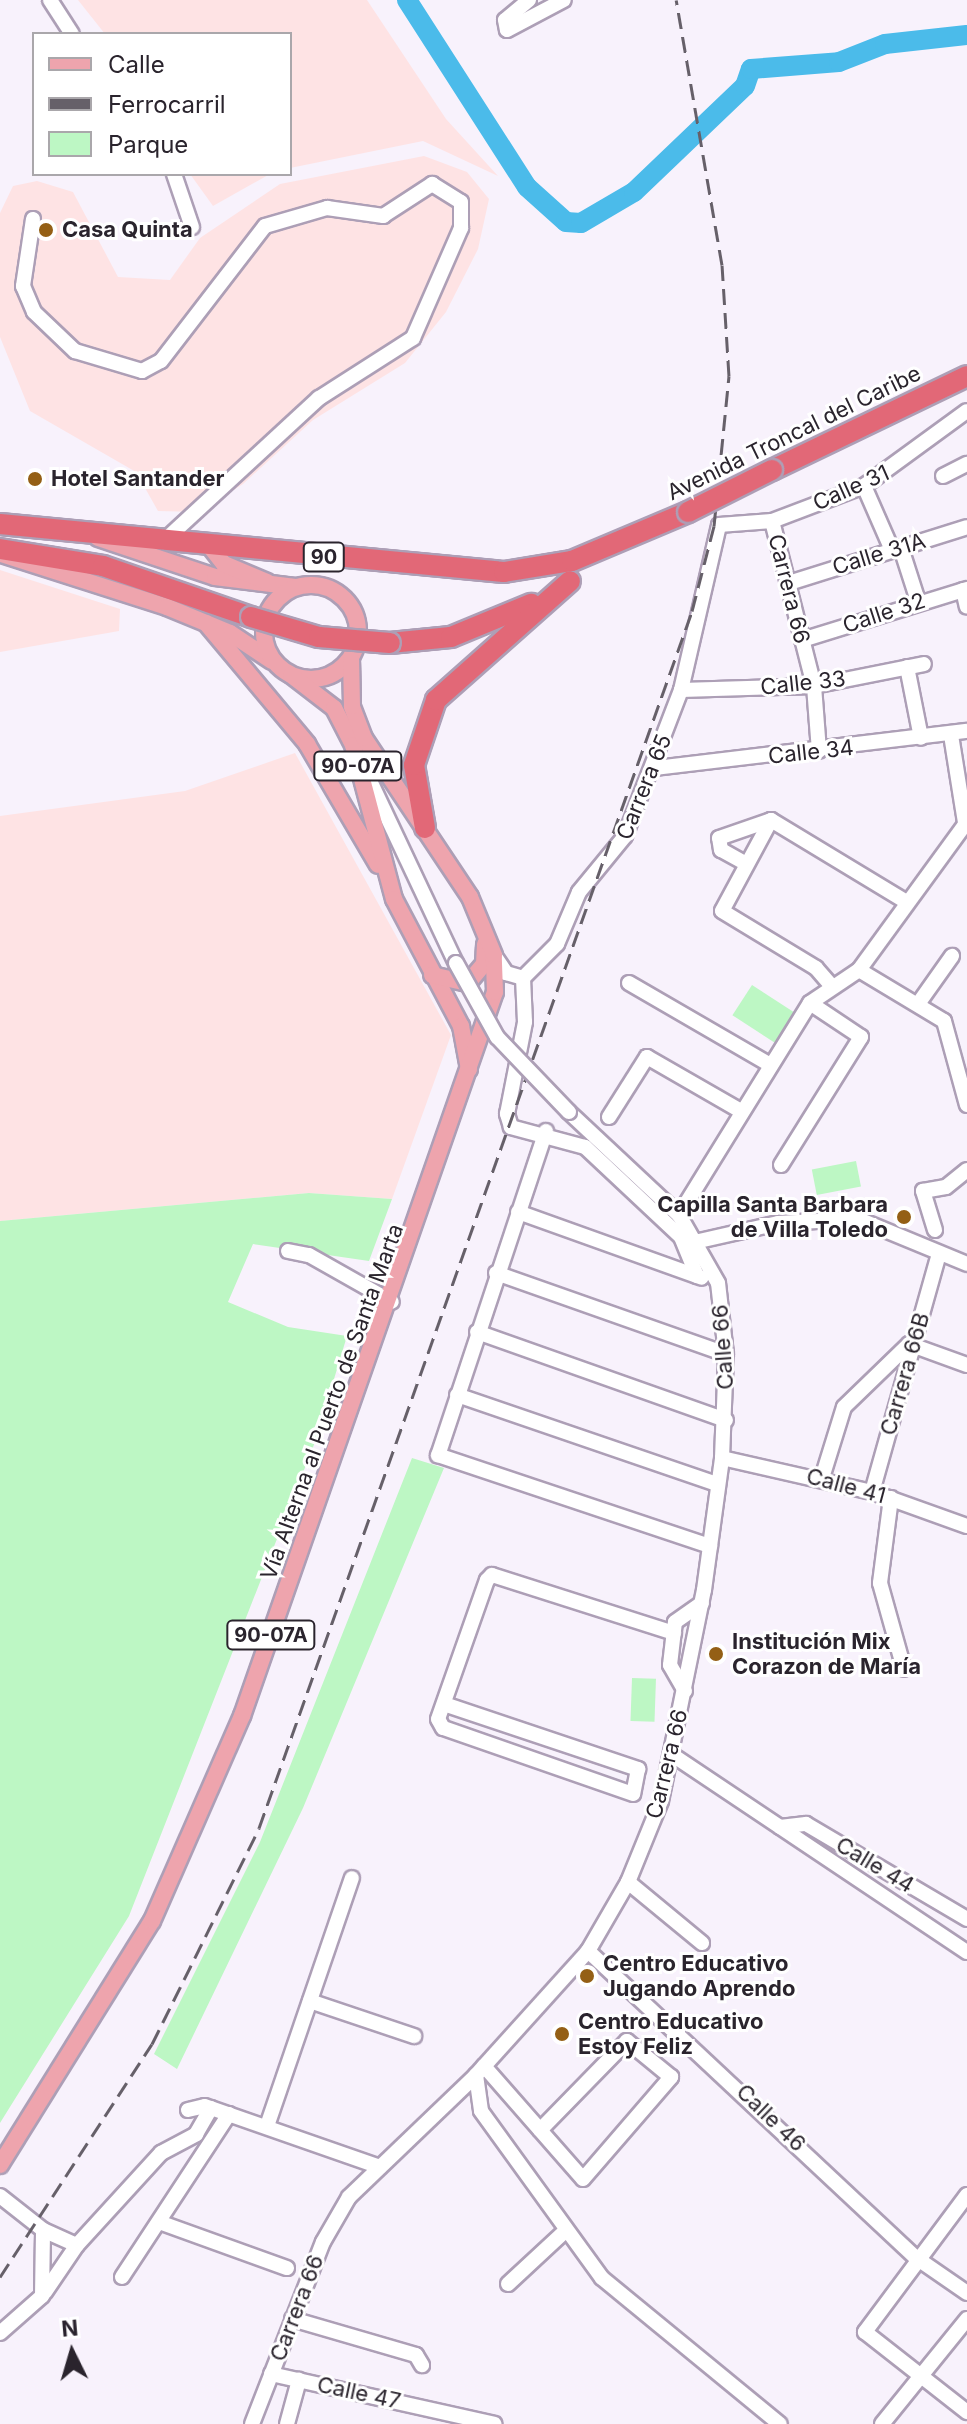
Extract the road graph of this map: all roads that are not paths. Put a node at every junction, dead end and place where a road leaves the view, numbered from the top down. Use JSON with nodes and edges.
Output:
{"nodes":[{"id":1,"x":50,"y":0,"type":"edge"},
{"id":2,"x":529,"y":0,"type":"edge"},
{"id":3,"x":564,"y":0,"type":"edge"},
{"id":4,"x":71,"y":32,"type":"edge"},
{"id":5,"x":175,"y":176,"type":"edge"},
{"id":6,"x":33,"y":219,"type":"dead end"},
{"id":7,"x":192,"y":227,"type":"dead end"},
{"id":8,"x":967,"y":376,"type":"edge"},
{"id":9,"x":965,"y":418,"type":"edge"},
{"id":10,"x":967,"y":464,"type":"edge"},
{"id":11,"x":943,"y":476,"type":"dead end"},
{"id":12,"x":864,"y":486,"type":"junction"},
{"id":13,"x":772,"y":521,"type":"junction"},
{"id":14,"x":0,"y":524,"type":"edge"},
{"id":15,"x":719,"y":525,"type":"joint"},
{"id":16,"x":967,"y":527,"type":"edge"},
{"id":17,"x":643,"y":534,"type":"junction"},
{"id":18,"x":92,"y":535,"type":"junction"},
{"id":19,"x":163,"y":542,"type":"junction"},
{"id":20,"x":209,"y":545,"type":"junction"},
{"id":21,"x":897,"y":549,"type":"junction"},
{"id":22,"x":0,"y":551,"type":"edge"},
{"id":23,"x":570,"y":581,"type":"junction"},
{"id":24,"x":792,"y":582,"type":"junction"},
{"id":25,"x":276,"y":586,"type":"junction"},
{"id":26,"x":297,"y":587,"type":"junction"},
{"id":27,"x":965,"y":590,"type":"edge"},
{"id":28,"x":918,"y":601,"type":"junction"},
{"id":29,"x":967,"y":607,"type":"edge"},
{"id":30,"x":206,"y":623,"type":"junction"},
{"id":31,"x":802,"y":640,"type":"junction"},
{"id":32,"x":351,"y":659,"type":"junction"},
{"id":33,"x":275,"y":664,"type":"junction"},
{"id":34,"x":924,"y":664,"type":"dead end"},
{"id":35,"x":907,"y":667,"type":"junction"},
{"id":36,"x":291,"y":675,"type":"junction"},
{"id":37,"x":814,"y":686,"type":"junction"},
{"id":38,"x":681,"y":690,"type":"junction"},
{"id":39,"x":967,"y":731,"type":"edge"},
{"id":40,"x":951,"y":735,"type":"junction"},
{"id":41,"x":921,"y":738,"type":"junction"},
{"id":42,"x":358,"y":741,"type":"junction"},
{"id":43,"x":819,"y":751,"type":"junction"},
{"id":44,"x":655,"y":768,"type":"junction"},
{"id":45,"x":771,"y":820,"type":"junction"},
{"id":46,"x":966,"y":822,"type":"edge"},
{"id":47,"x":425,"y":828,"type":"junction"},
{"id":48,"x":743,"y":862,"type":"junction"},
{"id":49,"x":388,"y":880,"type":"junction"},
{"id":50,"x":905,"y":901,"type":"junction"},
{"id":51,"x":482,"y":922,"type":"junction"},
{"id":52,"x":494,"y":955,"type":"junction"},
{"id":53,"x":952,"y":956,"type":"dead end"},
{"id":54,"x":859,"y":970,"type":"junction"},
{"id":55,"x":428,"y":972,"type":"junction"},
{"id":56,"x":523,"y":978,"type":"junction"},
{"id":57,"x":629,"y":983,"type":"dead end"},
{"id":58,"x":830,"y":984,"type":"junction"},
{"id":59,"x":810,"y":1003,"type":"junction"},
{"id":60,"x":918,"y":1004,"type":"junction"},
{"id":61,"x":769,"y":1064,"type":"junction"},
{"id":62,"x":469,"y":1071,"type":"junction"},
{"id":63,"x":967,"y":1105,"type":"edge"},
{"id":64,"x":741,"y":1111,"type":"junction"},
{"id":65,"x":609,"y":1117,"type":"dead end"},
{"id":66,"x":546,"y":1131,"type":"junction"},
{"id":67,"x":781,"y":1165,"type":"dead end"},
{"id":68,"x":967,"y":1170,"type":"edge"},
{"id":69,"x":518,"y":1212,"type":"junction"},
{"id":70,"x":679,"y":1215,"type":"junction"},
{"id":71,"x":935,"y":1230,"type":"dead end"},
{"id":72,"x":699,"y":1241,"type":"junction"},
{"id":73,"x":288,"y":1251,"type":"dead end"},
{"id":74,"x":938,"y":1257,"type":"junction"},
{"id":75,"x":967,"y":1264,"type":"edge"},
{"id":76,"x":496,"y":1273,"type":"junction"},
{"id":77,"x":697,"y":1276,"type":"junction"},
{"id":78,"x":718,"y":1283,"type":"junction"},
{"id":79,"x":392,"y":1302,"type":"junction"},
{"id":80,"x":477,"y":1332,"type":"junction"},
{"id":81,"x":909,"y":1344,"type":"junction"},
{"id":82,"x":726,"y":1354,"type":"junction"},
{"id":83,"x":967,"y":1365,"type":"edge"},
{"id":84,"x":457,"y":1395,"type":"junction"},
{"id":85,"x":726,"y":1420,"type":"junction"},
{"id":86,"x":722,"y":1458,"type":"junction"},
{"id":87,"x":822,"y":1478,"type":"junction"},
{"id":88,"x":717,"y":1484,"type":"junction"},
{"id":89,"x":872,"y":1492,"type":"junction"},
{"id":90,"x":891,"y":1498,"type":"junction"},
{"id":91,"x":967,"y":1526,"type":"edge"},
{"id":92,"x":710,"y":1546,"type":"junction"},
{"id":93,"x":702,"y":1603,"type":"junction"},
{"id":94,"x":674,"y":1633,"type":"junction"},
{"id":95,"x":904,"y":1669,"type":"dead end"},
{"id":96,"x":685,"y":1691,"type":"junction"},
{"id":97,"x":444,"y":1704,"type":"junction"},
{"id":98,"x":671,"y":1754,"type":"junction"},
{"id":99,"x":780,"y":1827,"type":"junction"},
{"id":100,"x":352,"y":1878,"type":"dead end"},
{"id":101,"x":628,"y":1882,"type":"junction"},
{"id":102,"x":967,"y":1919,"type":"edge"},
{"id":103,"x":702,"y":1943,"type":"dead end"},
{"id":104,"x":588,"y":1951,"type":"junction"},
{"id":105,"x":967,"y":1952,"type":"edge"},
{"id":106,"x":310,"y":2001,"type":"junction"},
{"id":107,"x":414,"y":2036,"type":"dead end"},
{"id":108,"x":480,"y":2070,"type":"junction"},
{"id":109,"x":211,"y":2108,"type":"junction"},
{"id":110,"x":188,"y":2110,"type":"dead end"},
{"id":111,"x":229,"y":2114,"type":"junction"},
{"id":112,"x":267,"y":2126,"type":"junction"},
{"id":113,"x":540,"y":2130,"type":"junction"},
{"id":114,"x":0,"y":2165,"type":"edge"},
{"id":115,"x":380,"y":2167,"type":"junction"},
{"id":116,"x":967,"y":2195,"type":"edge"},
{"id":117,"x":0,"y":2196,"type":"edge"},
{"id":118,"x":159,"y":2222,"type":"junction"},
{"id":119,"x":43,"y":2230,"type":"junction"},
{"id":120,"x":564,"y":2232,"type":"junction"},
{"id":121,"x":77,"y":2245,"type":"junction"},
{"id":122,"x":915,"y":2257,"type":"junction"},
{"id":123,"x":287,"y":2268,"type":"dead end"},
{"id":124,"x":122,"y":2277,"type":"dead end"},
{"id":125,"x":508,"y":2284,"type":"dead end"},
{"id":126,"x":967,"y":2293,"type":"edge"},
{"id":127,"x":42,"y":2296,"type":"junction"},
{"id":128,"x":292,"y":2319,"type":"junction"},
{"id":129,"x":967,"y":2319,"type":"edge"},
{"id":130,"x":0,"y":2333,"type":"edge"},
{"id":131,"x":422,"y":2365,"type":"dead end"},
{"id":132,"x":271,"y":2374,"type":"junction"},
{"id":133,"x":919,"y":2376,"type":"junction"},
{"id":134,"x":299,"y":2380,"type":"junction"},
{"id":135,"x":967,"y":2412,"type":"edge"},
{"id":136,"x":470,"y":2421,"type":"edge"},
{"id":137,"x":252,"y":2424,"type":"edge"},
{"id":138,"x":287,"y":2424,"type":"edge"},
{"id":139,"x":494,"y":2424,"type":"edge"},
{"id":140,"x":780,"y":2424,"type":"edge"},
{"id":141,"x":882,"y":2424,"type":"edge"}],
"edges":[{"from":1,"to":4,"type":"street"},
{"from":2,"to":3,"type":"street"},
{"from":5,"to":7,"type":"street"},
{"from":6,"to":19,"type":"street"},
{"from":8,"to":17,"type":"highway","name":"Avenida Troncal del Caribe","number":"90","bridge":true},
{"from":9,"to":12,"type":"street","name":"Calle 31"},
{"from":10,"to":11,"type":"street"},
{"from":12,"to":13,"type":"street","name":"Calle 31"},
{"from":12,"to":21,"type":"street"},
{"from":13,"to":15,"type":"street","name":"Calle 31"},
{"from":13,"to":24,"type":"street","name":"Carrera 66"},
{"from":14,"to":18,"type":"highway","name":"Avenida Troncal del Caribe","number":"90"},
{"from":15,"to":38,"type":"street","name":"Carrera 65"},
{"from":16,"to":21,"type":"street","name":"Calle 31A"},
{"from":17,"to":20,"type":"highway","name":"Avenida Troncal del Caribe","number":"90"},
{"from":17,"to":23,"type":"highway","name":"Avenida Troncal del Caribe","number":"90"},
{"from":18,"to":19,"type":"highway","name":"Avenida Troncal del Caribe","number":"90"},
{"from":18,"to":25,"type":"main road"},
{"from":19,"to":20,"type":"highway","name":"Avenida Troncal del Caribe","number":"90"},
{"from":20,"to":25,"type":"main road"},
{"from":21,"to":24,"type":"street","name":"Calle 31A"},
{"from":21,"to":28,"type":"street"},
{"from":22,"to":23,"type":"highway","name":"Avenida Troncal del Caribe","number":"90","bridge":true},
{"from":22,"to":30,"type":"main road"},
{"from":23,"to":47,"type":"highway"},
{"from":24,"to":31,"type":"street","name":"Carrera 66"},
{"from":25,"to":26,"type":"main road"},
{"from":26,"to":32,"type":"main road"},
{"from":26,"to":33,"type":"main road"},
{"from":27,"to":28,"type":"street","name":"Calle 32"},
{"from":27,"to":29,"type":"street"},
{"from":28,"to":31,"type":"street","name":"Calle 32"},
{"from":30,"to":33,"type":"main road"},
{"from":30,"to":49,"type":"main road"},
{"from":31,"to":37,"type":"street","name":"Carrera 66"},
{"from":32,"to":36,"type":"main road"},
{"from":32,"to":42,"type":"main road","name":"Vía Alterna al Puerto de Santa Marta","number":"90-07A"},
{"from":33,"to":36,"type":"main road"},
{"from":34,"to":35,"type":"street","name":"Calle 33"},
{"from":35,"to":37,"type":"street","name":"Calle 33"},
{"from":35,"to":41,"type":"street"},
{"from":36,"to":42,"type":"main road","name":"Vía Alterna al Puerto de Santa Marta","number":"90-07A"},
{"from":37,"to":38,"type":"street","name":"Calle 33"},
{"from":37,"to":43,"type":"street","name":"Carrera 66"},
{"from":38,"to":44,"type":"street","name":"Carrera 65"},
{"from":39,"to":40,"type":"street","name":"Calle 34"},
{"from":40,"to":41,"type":"street","name":"Calle 34"},
{"from":40,"to":46,"type":"street"},
{"from":41,"to":43,"type":"street","name":"Calle 34"},
{"from":42,"to":47,"type":"main road","name":"Vía Alterna al Puerto de Santa Marta","number":"90-07A"},
{"from":42,"to":49,"type":"main road","name":"Vía Alterna al Puerto de Santa Marta","number":"90-07A"},
{"from":42,"to":70,"type":"street","name":"Calle 66","bridge":true},
{"from":43,"to":44,"type":"street","name":"Calle 34"},
{"from":44,"to":56,"type":"street","name":"Carrera 65"},
{"from":45,"to":48,"type":"street"},
{"from":45,"to":48,"type":"street"},
{"from":45,"to":50,"type":"street"},
{"from":46,"to":50,"type":"street"},
{"from":47,"to":51,"type":"main road","name":"Vía Alterna al Puerto de Santa Marta","number":"90-07A"},
{"from":48,"to":58,"type":"street"},
{"from":49,"to":55,"type":"main road","name":"Vía Alterna al Puerto de Santa Marta","number":"90-07A"},
{"from":50,"to":54,"type":"street"},
{"from":51,"to":52,"type":"main road","name":"Vía Alterna al Puerto de Santa Marta","number":"90-07A"},
{"from":51,"to":55,"type":"main road"},
{"from":52,"to":56,"type":"street"},
{"from":52,"to":62,"type":"main road","name":"Vía Alterna al Puerto de Santa Marta","number":"90-07A"},
{"from":53,"to":60,"type":"street"},
{"from":54,"to":58,"type":"street"},
{"from":54,"to":60,"type":"street"},
{"from":55,"to":62,"type":"main road","name":"Vía Alterna al Puerto de Santa Marta","number":"90-07A"},
{"from":56,"to":66,"type":"street"},
{"from":57,"to":61,"type":"street"},
{"from":58,"to":59,"type":"street"},
{"from":59,"to":61,"type":"street"},
{"from":59,"to":67,"type":"street"},
{"from":60,"to":63,"type":"street"},
{"from":61,"to":64,"type":"street"},
{"from":62,"to":79,"type":"main road","name":"Vía Alterna al Puerto de Santa Marta","number":"90-07A"},
{"from":64,"to":65,"type":"street"},
{"from":64,"to":70,"type":"street"},
{"from":66,"to":69,"type":"street"},
{"from":66,"to":77,"type":"street"},
{"from":68,"to":71,"type":"street"},
{"from":69,"to":76,"type":"street"},
{"from":69,"to":77,"type":"street"},
{"from":70,"to":72,"type":"street","name":"Calle 66"},
{"from":72,"to":74,"type":"street"},
{"from":72,"to":78,"type":"street","name":"Calle 66"},
{"from":73,"to":79,"type":"street"},
{"from":74,"to":75,"type":"street"},
{"from":74,"to":81,"type":"street","name":"Carrera 66B"},
{"from":76,"to":80,"type":"street"},
{"from":76,"to":82,"type":"street"},
{"from":77,"to":78,"type":"street"},
{"from":78,"to":82,"type":"street","name":"Calle 66"},
{"from":79,"to":114,"type":"main road","name":"Vía Alterna al Puerto de Santa Marta","number":"90-07A"},
{"from":80,"to":84,"type":"street"},
{"from":80,"to":85,"type":"street"},
{"from":81,"to":83,"type":"street"},
{"from":81,"to":87,"type":"street"},
{"from":81,"to":89,"type":"street","name":"Carrera 66B"},
{"from":82,"to":85,"type":"street","name":"Calle 66"},
{"from":84,"to":88,"type":"street"},
{"from":84,"to":92,"type":"street"},
{"from":85,"to":86,"type":"street","name":"Calle 66"},
{"from":86,"to":87,"type":"street","name":"Calle 41"},
{"from":86,"to":88,"type":"street","name":"Carrera 66"},
{"from":87,"to":89,"type":"street","name":"Calle 41"},
{"from":88,"to":92,"type":"street","name":"Carrera 66"},
{"from":89,"to":90,"type":"street","name":"Calle 41"},
{"from":90,"to":91,"type":"street","name":"Calle 41"},
{"from":90,"to":95,"type":"street"},
{"from":92,"to":93,"type":"street","name":"Carrera 66"},
{"from":93,"to":94,"type":"street"},
{"from":93,"to":96,"type":"street","name":"Carrera 66"},
{"from":94,"to":96,"type":"street"},
{"from":94,"to":97,"type":"street"},
{"from":96,"to":98,"type":"street","name":"Carrera 66"},
{"from":97,"to":97,"type":"street"},
{"from":98,"to":99,"type":"street"},
{"from":98,"to":101,"type":"street","name":"Carrera 66"},
{"from":99,"to":102,"type":"street","name":"Calle 44"},
{"from":99,"to":105,"type":"street"},
{"from":100,"to":106,"type":"street"},
{"from":101,"to":103,"type":"street"},
{"from":101,"to":104,"type":"street","name":"Carrera 66"},
{"from":104,"to":108,"type":"street","name":"Carrera 66"},
{"from":104,"to":122,"type":"street","name":"Calle 46"},
{"from":106,"to":107,"type":"street"},
{"from":106,"to":112,"type":"street"},
{"from":108,"to":113,"type":"street"},
{"from":108,"to":115,"type":"street","name":"Carrera 66"},
{"from":108,"to":120,"type":"street"},
{"from":109,"to":110,"type":"street"},
{"from":109,"to":111,"type":"street"},
{"from":109,"to":121,"type":"street"},
{"from":111,"to":112,"type":"street"},
{"from":111,"to":118,"type":"street"},
{"from":112,"to":115,"type":"street"},
{"from":113,"to":113,"type":"street"},
{"from":115,"to":128,"type":"street","name":"Carrera 66"},
{"from":116,"to":122,"type":"street"},
{"from":117,"to":119,"type":"street"},
{"from":118,"to":123,"type":"street"},
{"from":118,"to":124,"type":"street"},
{"from":119,"to":121,"type":"street"},
{"from":119,"to":127,"type":"street"},
{"from":120,"to":125,"type":"street"},
{"from":120,"to":140,"type":"street"},
{"from":121,"to":127,"type":"street"},
{"from":122,"to":126,"type":"street","name":"Calle 46"},
{"from":122,"to":133,"type":"street"},
{"from":127,"to":130,"type":"street"},
{"from":128,"to":131,"type":"street"},
{"from":128,"to":132,"type":"street","name":"Carrera 66"},
{"from":129,"to":133,"type":"street"},
{"from":132,"to":134,"type":"street","name":"Calle 47"},
{"from":132,"to":137,"type":"street","name":"Carrera 66"},
{"from":133,"to":135,"type":"street"},
{"from":133,"to":141,"type":"street"},
{"from":134,"to":136,"type":"street","name":"Calle 47"},
{"from":134,"to":138,"type":"street"},
{"from":136,"to":139,"type":"street","name":"Calle 47"}]}
